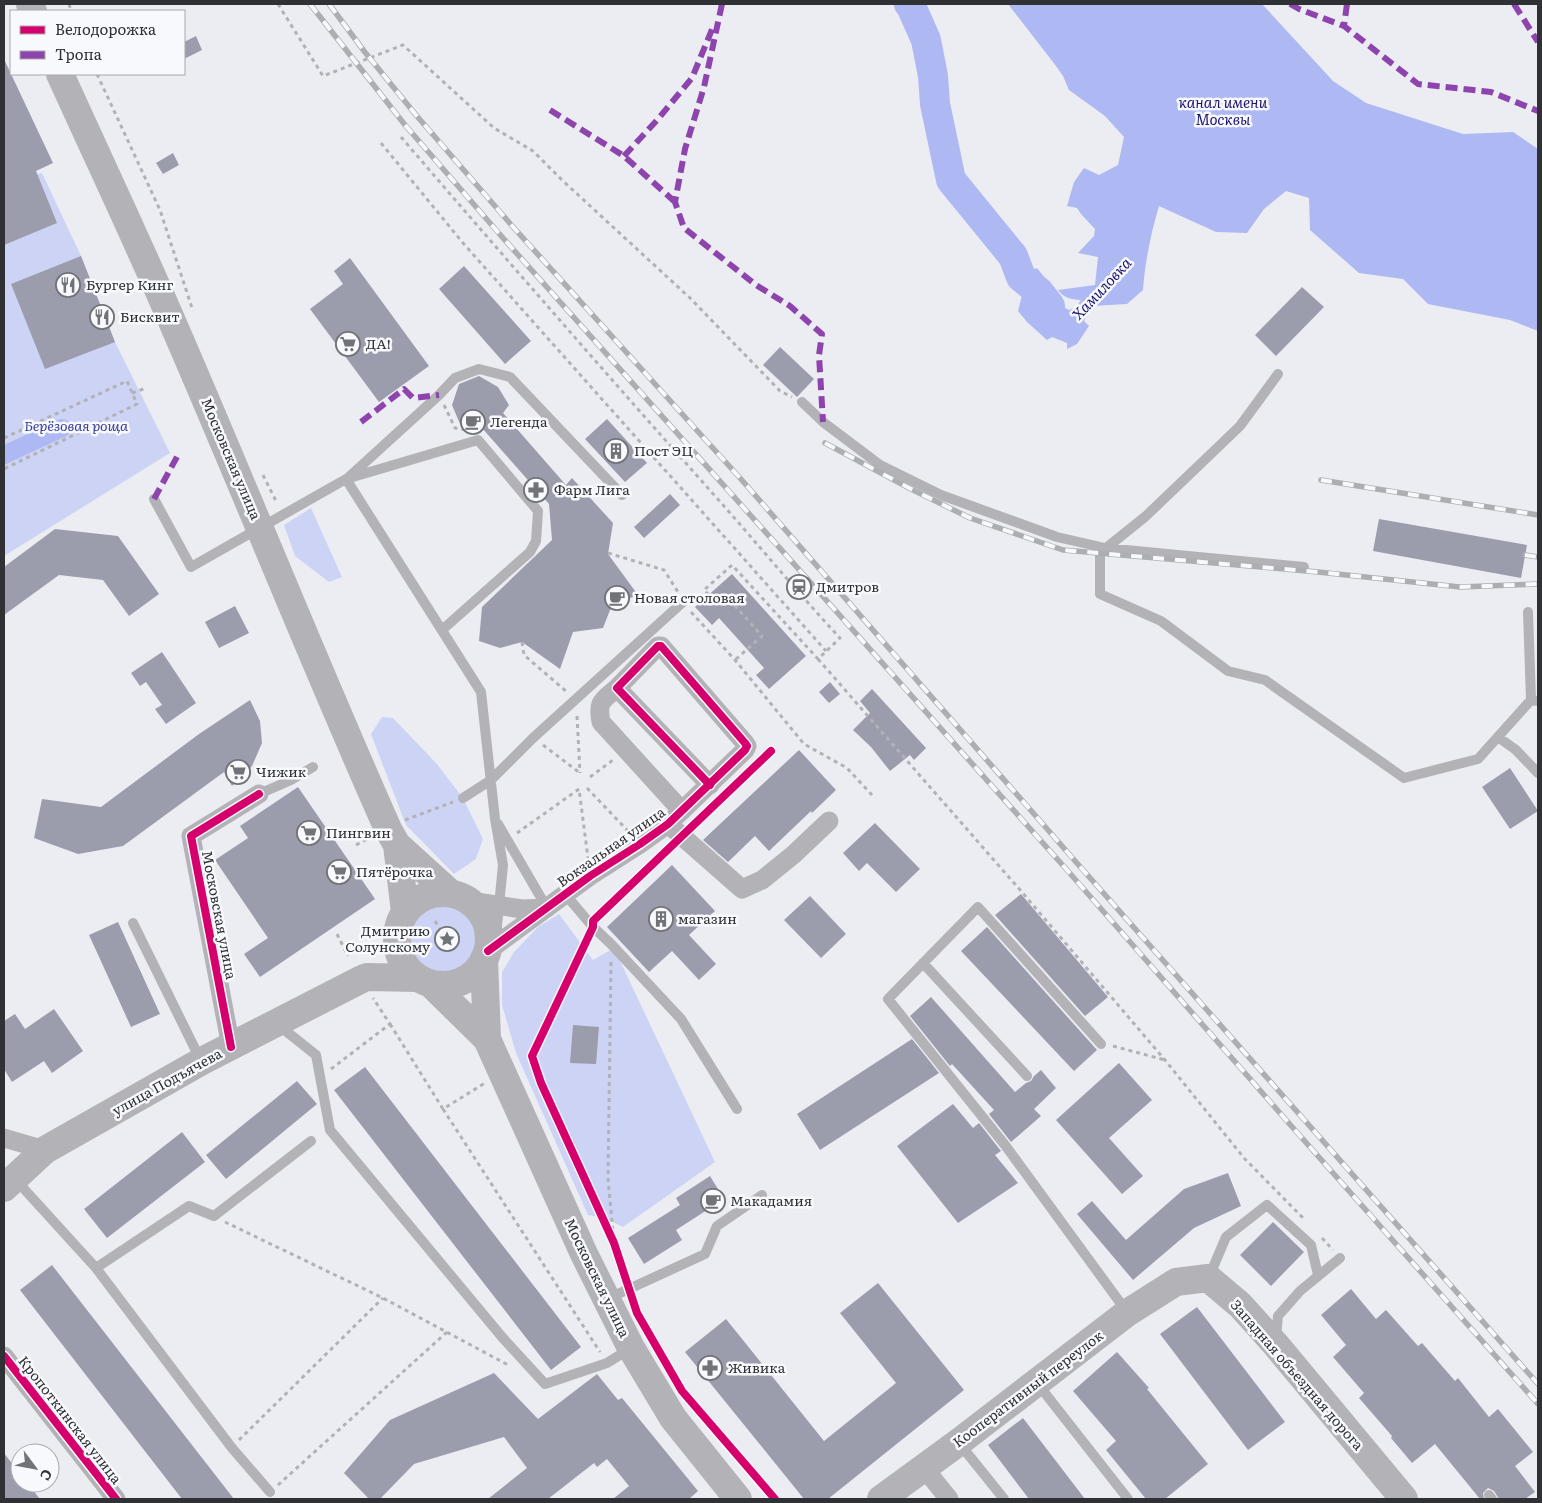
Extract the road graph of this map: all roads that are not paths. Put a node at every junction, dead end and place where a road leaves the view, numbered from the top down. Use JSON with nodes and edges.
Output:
{"nodes":[{"id":1,"x":60,"y":75,"type":"edge"},
{"id":2,"x":1278,"y":374,"type":"dead end"},
{"id":3,"x":802,"y":402,"type":"road end"},
{"id":4,"x":346,"y":479,"type":"junction"},
{"id":5,"x":622,"y":495,"type":"dead end"},
{"id":6,"x":154,"y":499,"type":"dead end"},
{"id":7,"x":272,"y":522,"type":"junction"},
{"id":8,"x":1105,"y":548,"type":"junction"},
{"id":9,"x":1304,"y":567,"type":"dead end"},
{"id":10,"x":684,"y":601,"type":"road end"},
{"id":11,"x":1528,"y":612,"type":"dead end"},
{"id":12,"x":442,"y":630,"type":"junction"},
{"id":13,"x":617,"y":688,"type":"junction"},
{"id":14,"x":1535,"y":700,"type":"edge"},
{"id":15,"x":1498,"y":737,"type":"junction"},
{"id":16,"x":314,"y":767,"type":"dead end"},
{"id":17,"x":1538,"y":773,"type":"edge"},
{"id":18,"x":491,"y":780,"type":"junction"},
{"id":19,"x":710,"y":785,"type":"junction"},
{"id":20,"x":259,"y":794,"type":"joint"},
{"id":21,"x":463,"y":798,"type":"road end"},
{"id":22,"x":682,"y":811,"type":"junction"},
{"id":23,"x":495,"y":819,"type":"junction"},
{"id":24,"x":829,"y":821,"type":"dead end"},
{"id":25,"x":668,"y":824,"type":"junction"},
{"id":26,"x":401,"y":833,"type":"junction"},
{"id":27,"x":566,"y":894,"type":"junction"},
{"id":28,"x":460,"y":897,"type":"junction"},
{"id":29,"x":500,"y":906,"type":"junction"},
{"id":30,"x":547,"y":908,"type":"junction"},
{"id":31,"x":401,"y":922,"type":"junction"},
{"id":32,"x":133,"y":923,"type":"dead end"},
{"id":33,"x":486,"y":955,"type":"junction"},
{"id":34,"x":923,"y":963,"type":"junction"},
{"id":35,"x":424,"y":981,"type":"junction"},
{"id":36,"x":370,"y":987,"type":"junction"},
{"id":37,"x":276,"y":1024,"type":"junction"},
{"id":38,"x":488,"y":1039,"type":"junction"},
{"id":39,"x":1101,"y":1044,"type":"road end"},
{"id":40,"x":231,"y":1046,"type":"junction"},
{"id":41,"x":202,"y":1061,"type":"junction"},
{"id":42,"x":1027,"y":1076,"type":"dead end"},
{"id":43,"x":736,"y":1109,"type":"dead end"},
{"id":44,"x":4,"y":1138,"type":"edge"},
{"id":45,"x":311,"y":1141,"type":"dead end"},
{"id":46,"x":45,"y":1150,"type":"junction"},
{"id":47,"x":9,"y":1183,"type":"edge"},
{"id":48,"x":762,"y":1195,"type":"dead end"},
{"id":49,"x":1340,"y":1258,"type":"dead end"},
{"id":50,"x":96,"y":1268,"type":"junction"},
{"id":51,"x":1318,"y":1276,"type":"junction"},
{"id":52,"x":1208,"y":1278,"type":"junction"},
{"id":53,"x":617,"y":1294,"type":"junction"},
{"id":54,"x":1127,"y":1313,"type":"junction"},
{"id":55,"x":1276,"y":1346,"type":"junction"},
{"id":56,"x":630,"y":1348,"type":"junction"},
{"id":57,"x":4,"y":1356,"type":"edge"},
{"id":58,"x":1037,"y":1382,"type":"junction"},
{"id":59,"x":959,"y":1442,"type":"junction"},
{"id":60,"x":924,"y":1468,"type":"junction"},
{"id":61,"x":270,"y":1492,"type":"road end"},
{"id":62,"x":116,"y":1499,"type":"edge"},
{"id":63,"x":738,"y":1499,"type":"edge"},
{"id":64,"x":881,"y":1499,"type":"edge"},
{"id":65,"x":949,"y":1499,"type":"edge"},
{"id":66,"x":1004,"y":1499,"type":"edge"},
{"id":67,"x":1128,"y":1499,"type":"edge"},
{"id":68,"x":1404,"y":1499,"type":"edge"}],
"edges":[{"from":1,"to":7,"type":"main road","name":"Московская улица"},
{"from":2,"to":8,"type":"lane"},
{"from":3,"to":8,"type":"lane"},
{"from":4,"to":5,"type":"lane"},
{"from":4,"to":7,"type":"lane"},
{"from":4,"to":12,"type":"lane"},
{"from":4,"to":12,"type":"lane"},
{"from":6,"to":7,"type":"lane"},
{"from":7,"to":26,"type":"main road","name":"Московская улица"},
{"from":8,"to":9,"type":"lane"},
{"from":8,"to":15,"type":"lane"},
{"from":10,"to":18,"type":"lane"},
{"from":11,"to":14,"type":"lane"},
{"from":12,"to":18,"type":"lane"},
{"from":13,"to":19,"type":"street"},
{"from":13,"to":19,"type":"street","name":"Вокзальная улица"},
{"from":13,"to":22,"type":"street"},
{"from":14,"to":15,"type":"lane"},
{"from":15,"to":17,"type":"lane"},
{"from":16,"to":20,"type":"lane"},
{"from":18,"to":21,"type":"lane"},
{"from":18,"to":23,"type":"lane"},
{"from":19,"to":22,"type":"street","name":"Вокзальная улица"},
{"from":20,"to":40,"type":"street","name":"Московская улица"},
{"from":22,"to":25,"type":"street","name":"Вокзальная улица"},
{"from":23,"to":29,"type":"lane"},
{"from":23,"to":30,"type":"lane"},
{"from":24,"to":25,"type":"street"},
{"from":25,"to":27,"type":"street","name":"Вокзальная улица"},
{"from":26,"to":28,"type":"main road","name":"Московская улица"},
{"from":26,"to":31,"type":"main road","name":"Московская улица"},
{"from":27,"to":30,"type":"street","name":"Вокзальная улица"},
{"from":27,"to":43,"type":"lane"},
{"from":28,"to":29,"type":"street"},
{"from":28,"to":31,"type":"main road"},
{"from":28,"to":33,"type":"main road","name":"Московская улица"},
{"from":29,"to":30,"type":"street"},
{"from":29,"to":33,"type":"lane"},
{"from":30,"to":33,"type":"street","name":"Вокзальная улица"},
{"from":31,"to":35,"type":"main road","name":"Московская улица"},
{"from":31,"to":36,"type":"main road","name":"улица Подъячева"},
{"from":32,"to":41,"type":"lane"},
{"from":33,"to":35,"type":"main road"},
{"from":33,"to":38,"type":"main road","name":"Московская улица"},
{"from":34,"to":39,"type":"lane"},
{"from":34,"to":42,"type":"lane"},
{"from":34,"to":54,"type":"lane"},
{"from":35,"to":36,"type":"main road","name":"улица Подъячева"},
{"from":35,"to":38,"type":"main road","name":"Московская улица"},
{"from":36,"to":37,"type":"main road","name":"улица Подъячева"},
{"from":37,"to":40,"type":"main road","name":"улица Подъячева"},
{"from":37,"to":56,"type":"lane"},
{"from":38,"to":53,"type":"main road","name":"Московская улица"},
{"from":40,"to":41,"type":"main road","name":"улица Подъячева"},
{"from":41,"to":46,"type":"main road","name":"улица Подъячева"},
{"from":44,"to":46,"type":"street"},
{"from":45,"to":50,"type":"lane"},
{"from":46,"to":47,"type":"main road","name":"улица Подъячева"},
{"from":47,"to":50,"type":"lane"},
{"from":48,"to":53,"type":"lane"},
{"from":49,"to":51,"type":"lane"},
{"from":50,"to":61,"type":"lane"},
{"from":51,"to":52,"type":"lane"},
{"from":51,"to":55,"type":"lane"},
{"from":52,"to":54,"type":"main road","name":"Кооперативный переулок"},
{"from":52,"to":55,"type":"main road","name":"Западная объездная дорога"},
{"from":53,"to":56,"type":"main road","name":"Московская улица"},
{"from":54,"to":58,"type":"main road","name":"Кооперативный переулок"},
{"from":55,"to":68,"type":"main road","name":"Западная объездная дорога"},
{"from":56,"to":63,"type":"main road","name":"Московская улица"},
{"from":57,"to":62,"type":"street","name":"Кропоткинская улица"},
{"from":58,"to":59,"type":"main road","name":"Кооперативный переулок"},
{"from":58,"to":67,"type":"lane"},
{"from":59,"to":60,"type":"main road","name":"Кооперативный переулок"},
{"from":59,"to":66,"type":"lane"},
{"from":60,"to":64,"type":"main road","name":"Кооперативный переулок"},
{"from":60,"to":65,"type":"street"}]}
